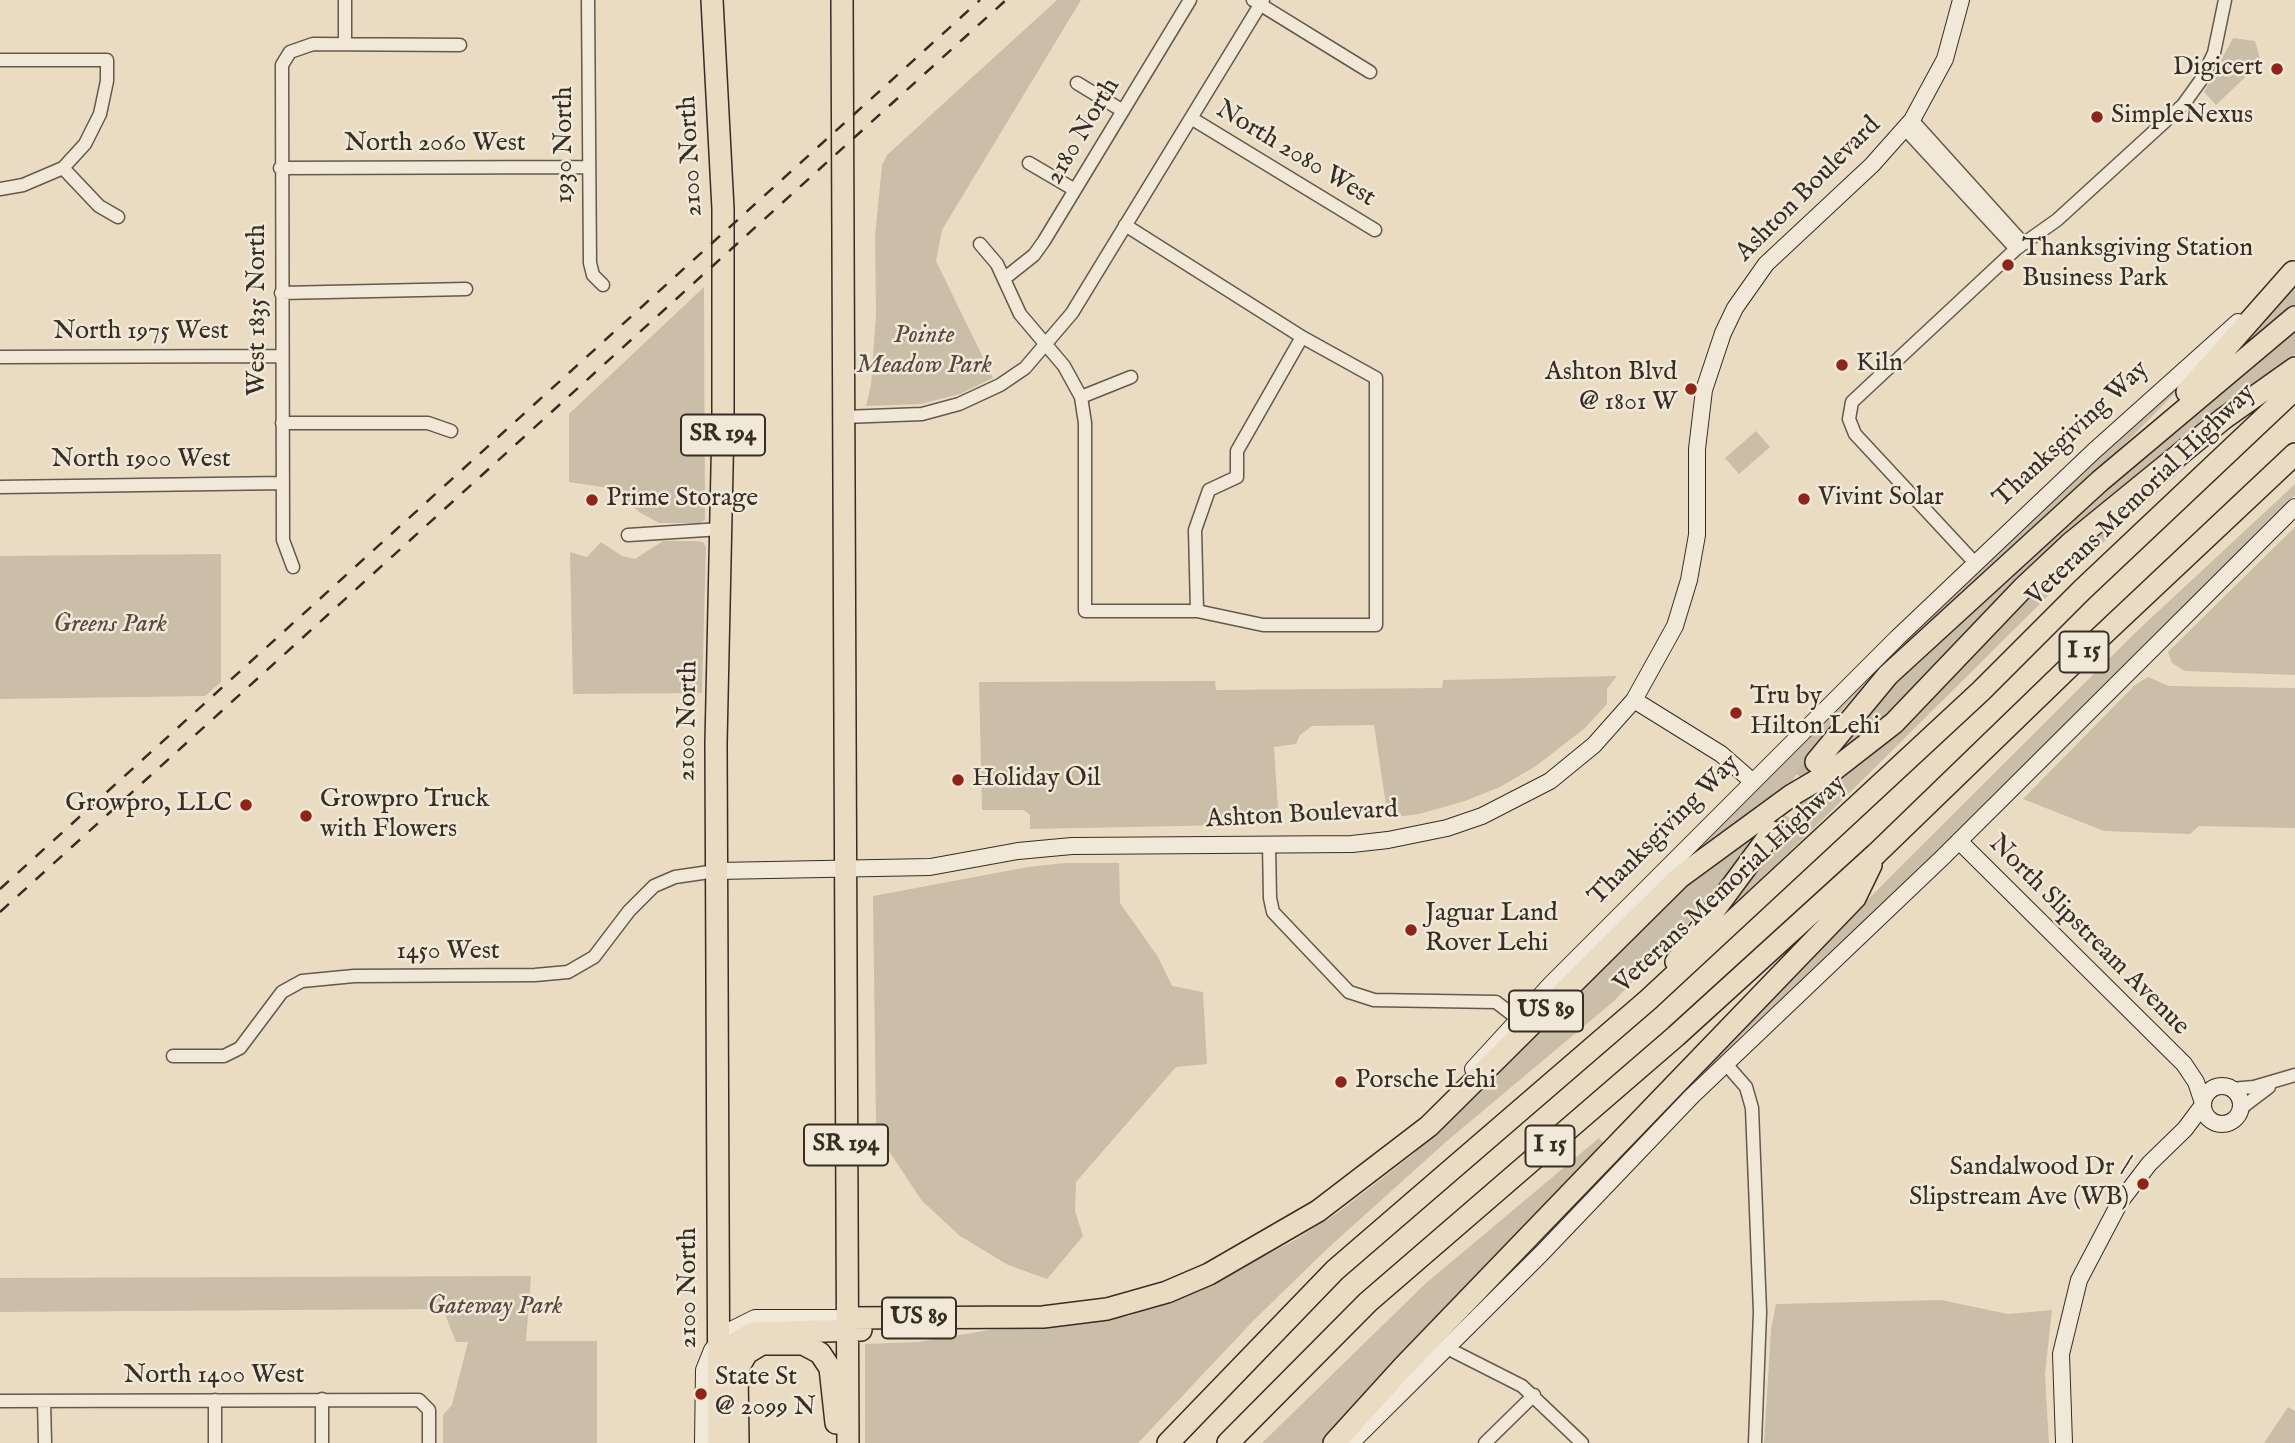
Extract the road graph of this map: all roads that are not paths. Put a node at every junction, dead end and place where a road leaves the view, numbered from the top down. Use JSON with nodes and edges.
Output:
{"nodes":[{"id":1,"x":345,"y":0,"type":"edge"},
{"id":2,"x":588,"y":0,"type":"edge"},
{"id":3,"x":712,"y":0,"type":"edge"},
{"id":4,"x":842,"y":0,"type":"edge"},
{"id":5,"x":1190,"y":0,"type":"edge"},
{"id":6,"x":1961,"y":0,"type":"edge"},
{"id":7,"x":2225,"y":0,"type":"edge"},
{"id":8,"x":1258,"y":1,"type":"edge"},
{"id":9,"x":345,"y":44,"type":"junction"},
{"id":10,"x":460,"y":45,"type":"dead end"},
{"id":11,"x":0,"y":60,"type":"edge"},
{"id":12,"x":1370,"y":72,"type":"dead end"},
{"id":13,"x":1077,"y":83,"type":"dead end"},
{"id":14,"x":1123,"y":111,"type":"junction"},
{"id":15,"x":1191,"y":118,"type":"junction"},
{"id":16,"x":1909,"y":124,"type":"junction"},
{"id":17,"x":1029,"y":163,"type":"dead end"},
{"id":18,"x":589,"y":167,"type":"junction"},
{"id":19,"x":281,"y":168,"type":"junction"},
{"id":20,"x":63,"y":169,"type":"junction"},
{"id":21,"x":0,"y":189,"type":"edge"},
{"id":22,"x":1075,"y":190,"type":"junction"},
{"id":23,"x":118,"y":217,"type":"dead end"},
{"id":24,"x":1125,"y":225,"type":"junction"},
{"id":25,"x":1375,"y":230,"type":"dead end"},
{"id":26,"x":980,"y":244,"type":"dead end"},
{"id":27,"x":2020,"y":246,"type":"junction"},
{"id":28,"x":2294,"y":271,"type":"edge"},
{"id":29,"x":1005,"y":278,"type":"junction"},
{"id":30,"x":603,"y":285,"type":"dead end"},
{"id":31,"x":466,"y":289,"type":"dead end"},
{"id":32,"x":281,"y":293,"type":"junction"},
{"id":33,"x":2295,"y":317,"type":"edge"},
{"id":34,"x":1302,"y":337,"type":"junction"},
{"id":35,"x":1047,"y":345,"type":"junction"},
{"id":36,"x":0,"y":356,"type":"edge"},
{"id":37,"x":282,"y":356,"type":"junction"},
{"id":38,"x":2295,"y":368,"type":"edge"},
{"id":39,"x":1130,"y":377,"type":"dead end"},
{"id":40,"x":2295,"y":389,"type":"edge"},
{"id":41,"x":1081,"y":397,"type":"junction"},
{"id":42,"x":844,"y":416,"type":"junction"},
{"id":43,"x":282,"y":423,"type":"junction"},
{"id":44,"x":452,"y":430,"type":"dead end"},
{"id":45,"x":2295,"y":454,"type":"edge"},
{"id":46,"x":2100,"y":481,"type":"junction"},
{"id":47,"x":283,"y":482,"type":"junction"},
{"id":48,"x":0,"y":487,"type":"edge"},
{"id":49,"x":2295,"y":507,"type":"edge"},
{"id":50,"x":721,"y":529,"type":"junction"},
{"id":51,"x":628,"y":535,"type":"dead end"},
{"id":52,"x":1975,"y":563,"type":"junction"},
{"id":53,"x":293,"y":567,"type":"dead end"},
{"id":54,"x":1197,"y":611,"type":"junction"},
{"id":55,"x":1634,"y":700,"type":"junction"},
{"id":56,"x":1816,"y":762,"type":"tunnel mouth"},
{"id":57,"x":1753,"y":782,"type":"junction"},
{"id":58,"x":1772,"y":832,"type":"tunnel mouth"},
{"id":59,"x":1959,"y":841,"type":"junction"},
{"id":60,"x":1269,"y":845,"type":"junction"},
{"id":61,"x":1876,"y":854,"type":"junction"},
{"id":62,"x":845,"y":869,"type":"junction"},
{"id":63,"x":716,"y":870,"type":"junction"},
{"id":64,"x":1648,"y":1000,"type":"junction"},
{"id":65,"x":1518,"y":1019,"type":"junction"},
{"id":66,"x":173,"y":1056,"type":"dead end"},
{"id":67,"x":1725,"y":1063,"type":"junction"},
{"id":68,"x":2184,"y":1065,"type":"junction"},
{"id":69,"x":2289,"y":1076,"type":"edge"},
{"id":70,"x":2226,"y":1088,"type":"junction"},
{"id":71,"x":2203,"y":1104,"type":"junction"},
{"id":72,"x":717,"y":1107,"type":"junction"},
{"id":73,"x":2240,"y":1109,"type":"junction"},
{"id":74,"x":2218,"y":1124,"type":"junction"},
{"id":75,"x":2175,"y":1138,"type":"junction"},
{"id":76,"x":1377,"y":1169,"type":"junction"},
{"id":77,"x":847,"y":1324,"type":"junction"},
{"id":78,"x":718,"y":1341,"type":"junction"},
{"id":79,"x":1447,"y":1348,"type":"junction"},
{"id":80,"x":714,"y":1376,"type":"junction"},
{"id":81,"x":1534,"y":1395,"type":"junction"},
{"id":82,"x":322,"y":1399,"type":"junction"},
{"id":83,"x":215,"y":1400,"type":"junction"},
{"id":84,"x":0,"y":1401,"type":"edge"},
{"id":85,"x":44,"y":1401,"type":"junction"},
{"id":86,"x":45,"y":1443,"type":"edge"},
{"id":87,"x":215,"y":1443,"type":"edge"},
{"id":88,"x":322,"y":1443,"type":"edge"},
{"id":89,"x":429,"y":1443,"type":"edge"},
{"id":90,"x":704,"y":1443,"type":"edge"},
{"id":91,"x":719,"y":1443,"type":"edge"},
{"id":92,"x":727,"y":1443,"type":"edge"},
{"id":93,"x":738,"y":1443,"type":"edge"},
{"id":94,"x":838,"y":1443,"type":"edge"},
{"id":95,"x":848,"y":1443,"type":"edge"},
{"id":96,"x":1168,"y":1443,"type":"edge"},
{"id":97,"x":1228,"y":1443,"type":"edge"},
{"id":98,"x":1334,"y":1443,"type":"edge"},
{"id":99,"x":1352,"y":1443,"type":"edge"},
{"id":100,"x":1485,"y":1443,"type":"edge"},
{"id":101,"x":1582,"y":1443,"type":"edge"},
{"id":102,"x":1755,"y":1443,"type":"edge"},
{"id":103,"x":2064,"y":1443,"type":"edge"}],
"edges":[{"from":1,"to":9,"type":"street"},
{"from":2,"to":18,"type":"street","name":"1930 North"},
{"from":3,"to":50,"type":"highway","name":"2100 North","number":"SR 194"},
{"from":4,"to":42,"type":"highway","number":"SR 194"},
{"from":5,"to":14,"type":"street","name":"2180 North"},
{"from":6,"to":16,"type":"street","name":"Ashton Boulevard"},
{"from":7,"to":27,"type":"street"},
{"from":8,"to":12,"type":"street"},
{"from":8,"to":15,"type":"street"},
{"from":9,"to":10,"type":"street"},
{"from":9,"to":19,"type":"street","name":"West 1835 North"},
{"from":11,"to":20,"type":"street"},
{"from":13,"to":14,"type":"street"},
{"from":14,"to":22,"type":"street","name":"2180 North"},
{"from":15,"to":24,"type":"street"},
{"from":15,"to":25,"type":"street","name":"North 2080 West"},
{"from":16,"to":27,"type":"street"},
{"from":16,"to":55,"type":"street","name":"Ashton Boulevard"},
{"from":17,"to":22,"type":"street"},
{"from":18,"to":19,"type":"street","name":"North 2060 West"},
{"from":18,"to":30,"type":"street","name":"1930 North"},
{"from":19,"to":32,"type":"street","name":"West 1835 North"},
{"from":20,"to":21,"type":"street"},
{"from":20,"to":23,"type":"street"},
{"from":22,"to":29,"type":"street","name":"2180 North"},
{"from":24,"to":34,"type":"street"},
{"from":24,"to":35,"type":"street"},
{"from":26,"to":29,"type":"street"},
{"from":27,"to":52,"type":"street"},
{"from":28,"to":46,"type":"highway"},
{"from":28,"to":52,"type":"street","name":"Thanksgiving Way"},
{"from":29,"to":35,"type":"street"},
{"from":31,"to":32,"type":"street"},
{"from":32,"to":37,"type":"street","name":"West 1835 North"},
{"from":33,"to":46,"type":"highway"},
{"from":34,"to":54,"type":"street"},
{"from":34,"to":54,"type":"street"},
{"from":35,"to":41,"type":"street"},
{"from":35,"to":42,"type":"street"},
{"from":36,"to":37,"type":"street","name":"North 1975 West"},
{"from":37,"to":43,"type":"street","name":"West 1835 North"},
{"from":38,"to":76,"type":"highway","number":"US 89"},
{"from":39,"to":41,"type":"street"},
{"from":40,"to":64,"type":"highway","name":"Veterans Memorial Highway","number":"I 15"},
{"from":41,"to":54,"type":"street"},
{"from":42,"to":62,"type":"highway","number":"SR 194"},
{"from":43,"to":44,"type":"street"},
{"from":43,"to":47,"type":"street","name":"West 1835 North"},
{"from":45,"to":61,"type":"highway","number":"I 15"},
{"from":46,"to":56,"type":"highway"},
{"from":47,"to":48,"type":"street","name":"North 1900 West"},
{"from":47,"to":53,"type":"street","name":"West 1835 North"},
{"from":49,"to":59,"type":"street"},
{"from":50,"to":51,"type":"street"},
{"from":50,"to":63,"type":"highway","name":"2100 North","number":"SR 194"},
{"from":52,"to":57,"type":"street","name":"Thanksgiving Way"},
{"from":55,"to":57,"type":"street"},
{"from":55,"to":60,"type":"street","name":"Ashton Boulevard"},
{"from":57,"to":65,"type":"street","name":"Thanksgiving Way"},
{"from":58,"to":64,"type":"highway"},
{"from":59,"to":67,"type":"street"},
{"from":59,"to":68,"type":"street","name":"North Slipstream Avenue"},
{"from":60,"to":62,"type":"street","name":"Ashton Boulevard"},
{"from":60,"to":65,"type":"street"},
{"from":61,"to":97,"type":"highway","number":"I 15"},
{"from":61,"to":98,"type":"highway"},
{"from":62,"to":63,"type":"street","name":"Ashton Boulevard"},
{"from":62,"to":77,"type":"highway","number":"SR 194"},
{"from":63,"to":66,"type":"street","name":"1450 West"},
{"from":63,"to":72,"type":"highway","name":"2100 North","number":"SR 194"},
{"from":64,"to":96,"type":"highway","name":"Veterans Memorial Highway","number":"I 15"},
{"from":65,"to":76,"type":"street","name":"Thanksgiving Way"},
{"from":67,"to":79,"type":"street"},
{"from":67,"to":102,"type":"street"},
{"from":68,"to":70,"type":"street","name":"North Slipstream Avenue"},
{"from":68,"to":71,"type":"street","name":"North Slipstream Avenue"},
{"from":69,"to":70,"type":"street"},
{"from":69,"to":73,"type":"street"},
{"from":70,"to":71,"type":"street"},
{"from":70,"to":73,"type":"street"},
{"from":71,"to":74,"type":"street"},
{"from":71,"to":75,"type":"street"},
{"from":72,"to":78,"type":"highway","name":"2100 North","number":"SR 194"},
{"from":72,"to":80,"type":"highway"},
{"from":73,"to":74,"type":"street"},
{"from":74,"to":75,"type":"street"},
{"from":75,"to":103,"type":"street"},
{"from":76,"to":77,"type":"highway","name":"Thanksgiving Way","number":"US 89"},
{"from":77,"to":78,"type":"street","number":"US 89"},
{"from":77,"to":80,"type":"highway","name":"Thanksgiving Way"},
{"from":77,"to":95,"type":"highway","number":"SR 194"},
{"from":78,"to":80,"type":"highway","name":"2100 North","number":"SR 194"},
{"from":79,"to":81,"type":"street"},
{"from":79,"to":99,"type":"street"},
{"from":80,"to":90,"type":"street"},
{"from":80,"to":91,"type":"highway","name":"2100 North","number":"SR 194"},
{"from":80,"to":92,"type":"highway"},
{"from":81,"to":100,"type":"street"},
{"from":81,"to":101,"type":"street"},
{"from":82,"to":83,"type":"street","name":"North 1400 West"},
{"from":82,"to":88,"type":"street"},
{"from":82,"to":89,"type":"street","name":"North 1400 West"},
{"from":83,"to":85,"type":"street","name":"North 1400 West"},
{"from":83,"to":87,"type":"street"},
{"from":84,"to":85,"type":"street","name":"North 1400 West"},
{"from":85,"to":86,"type":"street"},
{"from":93,"to":94,"type":"highway"}]}
